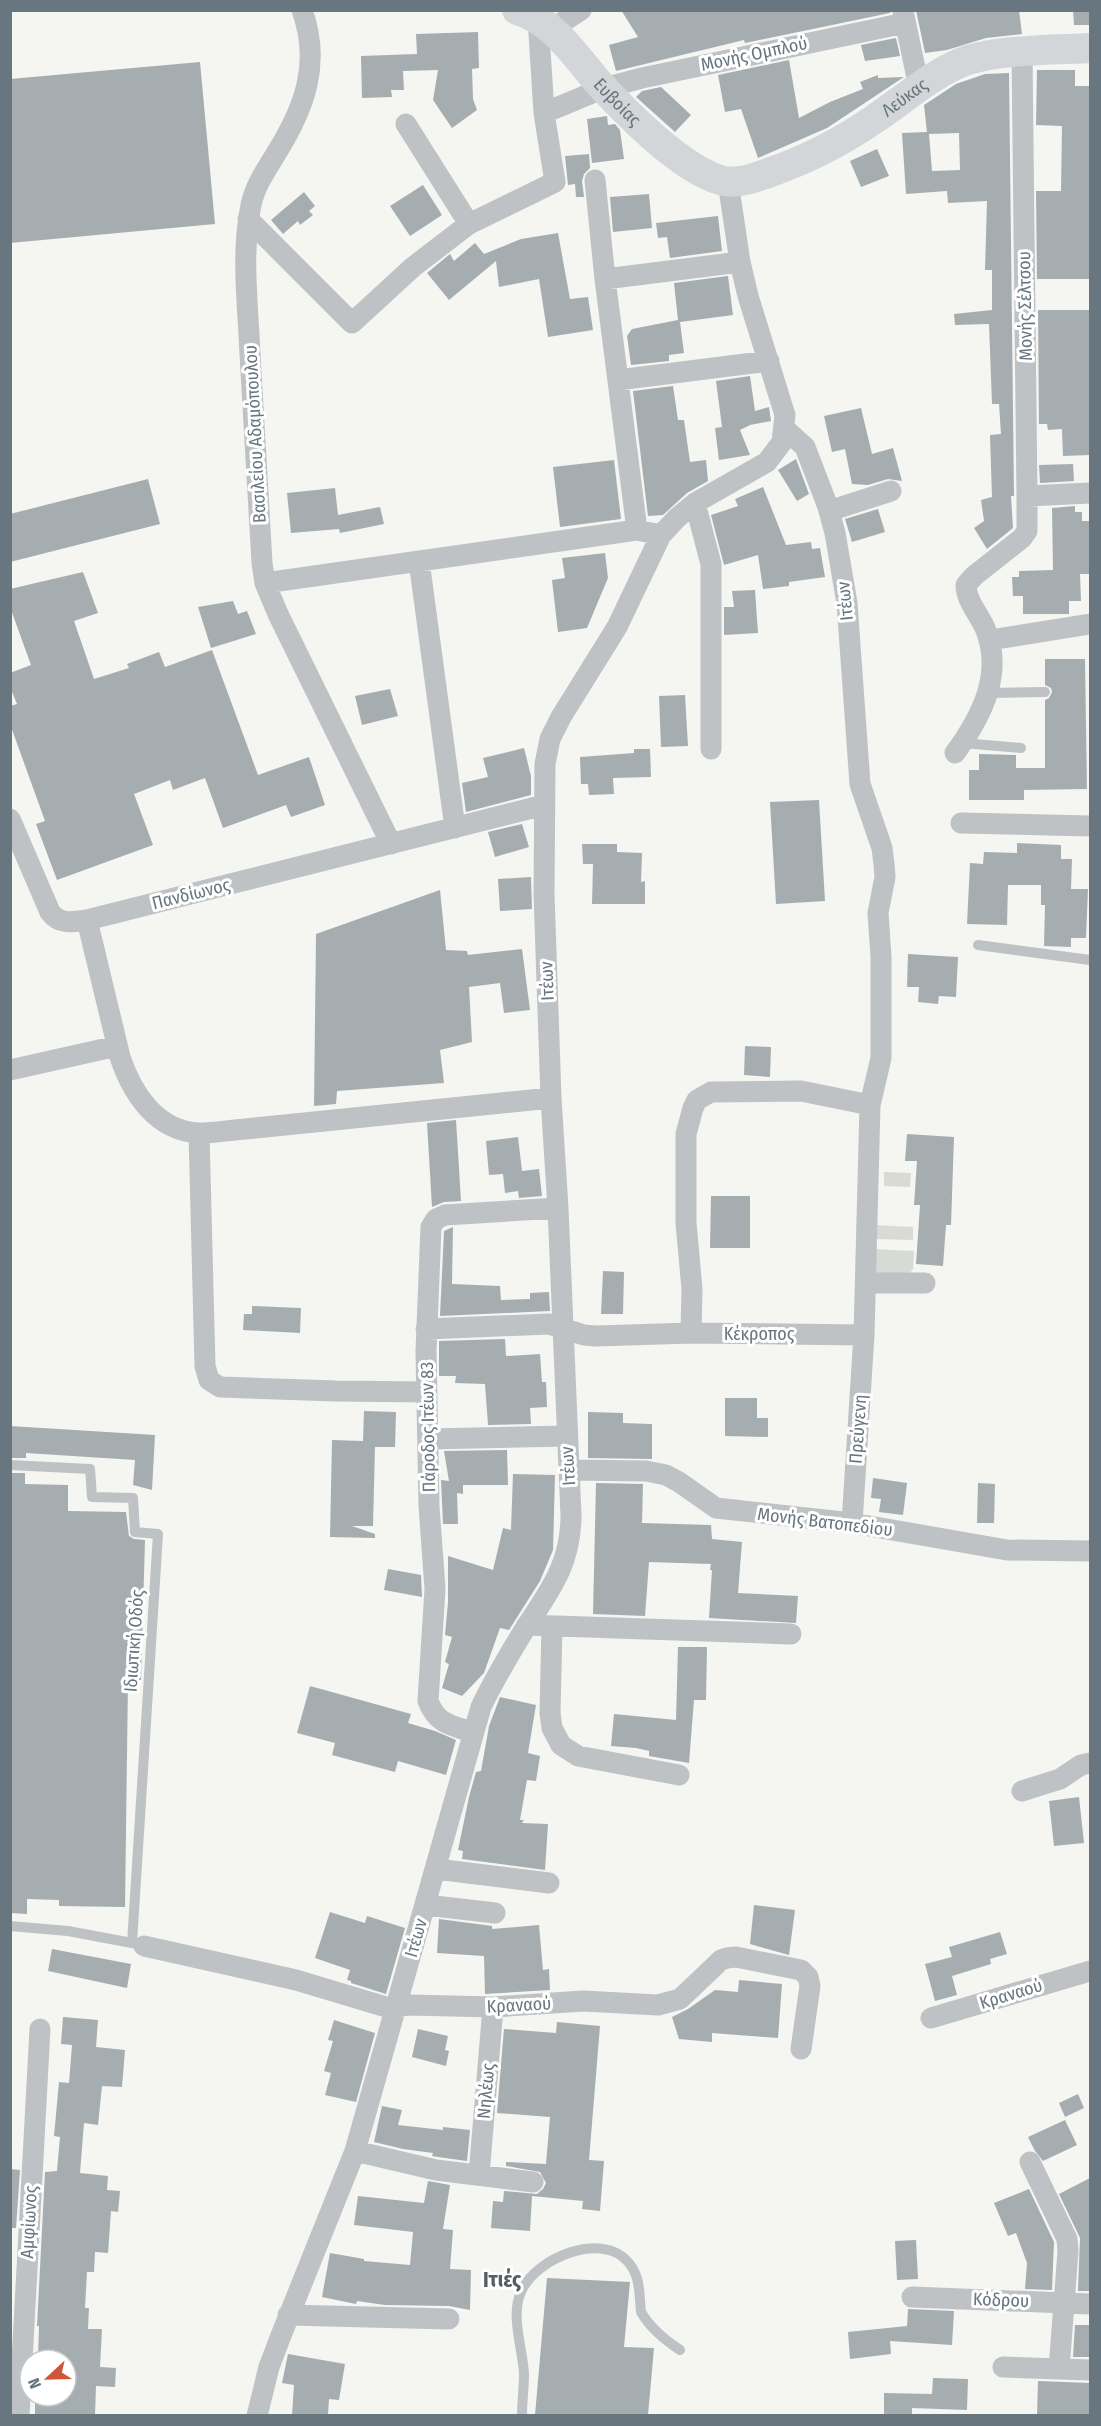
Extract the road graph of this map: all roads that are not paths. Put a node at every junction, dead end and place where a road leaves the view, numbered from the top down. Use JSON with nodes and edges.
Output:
{"nodes":[{"id":1,"x":302,"y":10,"type":"edge"},
{"id":2,"x":581,"y":10,"type":"edge"},
{"id":3,"x":530,"y":16,"type":"edge"},
{"id":4,"x":904,"y":17,"type":"edge"},
{"id":5,"x":1090,"y":48,"type":"edge"},
{"id":6,"x":1022,"y":52,"type":"junction"},
{"id":7,"x":920,"y":87,"type":"junction"},
{"id":8,"x":604,"y":88,"type":"junction"},
{"id":9,"x":543,"y":113,"type":"junction"},
{"id":10,"x":406,"y":124,"type":"dead end"},
{"id":11,"x":595,"y":180,"type":"dead end"},
{"id":12,"x":728,"y":182,"type":"junction"},
{"id":13,"x":248,"y":219,"type":"junction"},
{"id":14,"x":469,"y":224,"type":"junction"},
{"id":15,"x":740,"y":262,"type":"junction"},
{"id":16,"x":605,"y":279,"type":"junction"},
{"id":17,"x":769,"y":362,"type":"junction"},
{"id":18,"x":618,"y":380,"type":"junction"},
{"id":19,"x":785,"y":429,"type":"junction"},
{"id":20,"x":891,"y":491,"type":"dead end"},
{"id":21,"x":1090,"y":493,"type":"edge"},
{"id":22,"x":1027,"y":496,"type":"junction"},
{"id":23,"x":695,"y":503,"type":"junction"},
{"id":24,"x":829,"y":511,"type":"junction"},
{"id":25,"x":637,"y":530,"type":"junction"},
{"id":26,"x":661,"y":535,"type":"junction"},
{"id":27,"x":419,"y":561,"type":"junction"},
{"id":28,"x":265,"y":583,"type":"junction"},
{"id":29,"x":1090,"y":624,"type":"edge"},
{"id":30,"x":990,"y":640,"type":"junction"},
{"id":31,"x":1045,"y":692,"type":"dead end"},
{"id":32,"x":988,"y":693,"type":"junction"},
{"id":33,"x":958,"y":748,"type":"joint"},
{"id":34,"x":1021,"y":748,"type":"dead end"},
{"id":35,"x":711,"y":749,"type":"dead end"},
{"id":36,"x":544,"y":805,"type":"junction"},
{"id":37,"x":10,"y":819,"type":"edge"},
{"id":38,"x":961,"y":823,"type":"dead end"},
{"id":39,"x":1090,"y":826,"type":"edge"},
{"id":40,"x":455,"y":828,"type":"junction"},
{"id":41,"x":391,"y":844,"type":"junction"},
{"id":42,"x":87,"y":920,"type":"junction"},
{"id":43,"x":978,"y":945,"type":"dead end"},
{"id":44,"x":1090,"y":960,"type":"edge"},
{"id":45,"x":117,"y":1046,"type":"junction"},
{"id":46,"x":10,"y":1070,"type":"edge"},
{"id":47,"x":551,"y":1098,"type":"junction"},
{"id":48,"x":870,"y":1105,"type":"junction"},
{"id":49,"x":199,"y":1133,"type":"junction"},
{"id":50,"x":558,"y":1208,"type":"junction"},
{"id":51,"x":866,"y":1283,"type":"junction"},
{"id":52,"x":925,"y":1283,"type":"dead end"},
{"id":53,"x":562,"y":1328,"type":"junction"},
{"id":54,"x":426,"y":1329,"type":"junction"},
{"id":55,"x":691,"y":1333,"type":"junction"},
{"id":56,"x":864,"y":1335,"type":"junction"},
{"id":57,"x":427,"y":1392,"type":"junction"},
{"id":58,"x":567,"y":1437,"type":"junction"},
{"id":59,"x":428,"y":1439,"type":"junction"},
{"id":60,"x":10,"y":1465,"type":"edge"},
{"id":61,"x":569,"y":1470,"type":"junction"},
{"id":62,"x":852,"y":1522,"type":"junction"},
{"id":63,"x":1090,"y":1551,"type":"edge"},
{"id":64,"x":527,"y":1625,"type":"junction"},
{"id":65,"x":552,"y":1626,"type":"junction"},
{"id":66,"x":791,"y":1634,"type":"dead end"},
{"id":67,"x":472,"y":1732,"type":"junction"},
{"id":68,"x":1090,"y":1763,"type":"edge"},
{"id":69,"x":680,"y":1775,"type":"dead end"},
{"id":70,"x":1022,"y":1791,"type":"dead end"},
{"id":71,"x":436,"y":1869,"type":"junction"},
{"id":72,"x":549,"y":1883,"type":"dead end"},
{"id":73,"x":426,"y":1905,"type":"junction"},
{"id":74,"x":495,"y":1913,"type":"dead end"},
{"id":75,"x":10,"y":1926,"type":"edge"},
{"id":76,"x":138,"y":1945,"type":"junction"},
{"id":77,"x":1090,"y":1971,"type":"edge"},
{"id":78,"x":397,"y":2006,"type":"junction"},
{"id":79,"x":493,"y":2007,"type":"junction"},
{"id":80,"x":931,"y":2018,"type":"dead end"},
{"id":81,"x":40,"y":2029,"type":"dead end"},
{"id":82,"x":801,"y":2049,"type":"dead end"},
{"id":83,"x":355,"y":2151,"type":"junction"},
{"id":84,"x":1030,"y":2162,"type":"dead end"},
{"id":85,"x":479,"y":2175,"type":"junction"},
{"id":86,"x":533,"y":2182,"type":"dead end"},
{"id":87,"x":912,"y":2297,"type":"dead end"},
{"id":88,"x":1063,"y":2302,"type":"junction"},
{"id":89,"x":1090,"y":2304,"type":"edge"},
{"id":90,"x":288,"y":2315,"type":"junction"},
{"id":91,"x":449,"y":2319,"type":"dead end"},
{"id":92,"x":680,"y":2350,"type":"dead end"},
{"id":93,"x":1003,"y":2367,"type":"dead end"},
{"id":94,"x":1059,"y":2369,"type":"junction"},
{"id":95,"x":1090,"y":2370,"type":"edge"},
{"id":96,"x":19,"y":2415,"type":"edge"},
{"id":97,"x":257,"y":2415,"type":"edge"},
{"id":98,"x":522,"y":2415,"type":"edge"}],
"edges":[{"from":1,"to":13,"type":"street","name":"Βασιλείου Αδαμόπουλου"},
{"from":2,"to":3,"type":"street"},
{"from":3,"to":8,"type":"main road","name":"Ευβοίας"},
{"from":3,"to":9,"type":"street"},
{"from":4,"to":7,"type":"street"},
{"from":4,"to":8,"type":"street","name":"Μονής Ομπλού"},
{"from":5,"to":6,"type":"main road","name":"Λεύκας"},
{"from":6,"to":7,"type":"main road","name":"Λεύκας"},
{"from":6,"to":22,"type":"street","name":"Μονής Σέλτσου"},
{"from":7,"to":12,"type":"main road","name":"Λεύκας"},
{"from":8,"to":9,"type":"street","name":"Μονής Ομπλού"},
{"from":8,"to":12,"type":"main road","name":"Ευβοίας"},
{"from":9,"to":14,"type":"street"},
{"from":10,"to":14,"type":"street"},
{"from":11,"to":16,"type":"street"},
{"from":12,"to":15,"type":"street"},
{"from":13,"to":14,"type":"street"},
{"from":13,"to":28,"type":"street","name":"Βασιλείου Αδαμόπουλου"},
{"from":15,"to":16,"type":"street"},
{"from":15,"to":17,"type":"street"},
{"from":16,"to":18,"type":"street"},
{"from":17,"to":18,"type":"street"},
{"from":17,"to":19,"type":"street"},
{"from":18,"to":25,"type":"street"},
{"from":19,"to":23,"type":"street","name":"Ιτέων"},
{"from":19,"to":24,"type":"street","name":"Ιτέων"},
{"from":20,"to":24,"type":"street"},
{"from":21,"to":22,"type":"street"},
{"from":22,"to":30,"type":"street","name":"Μονής Σέλτσου"},
{"from":23,"to":26,"type":"street","name":"Ιτέων"},
{"from":23,"to":35,"type":"street"},
{"from":24,"to":48,"type":"street","name":"Ιτέων"},
{"from":25,"to":26,"type":"street"},
{"from":25,"to":27,"type":"street"},
{"from":26,"to":36,"type":"street","name":"Ιτέων"},
{"from":27,"to":28,"type":"street"},
{"from":27,"to":40,"type":"street"},
{"from":28,"to":41,"type":"street","name":"Βασιλείου Αδαμόπουλου"},
{"from":29,"to":30,"type":"street"},
{"from":30,"to":32,"type":"street"},
{"from":31,"to":32,"type":"lane"},
{"from":32,"to":33,"type":"street"},
{"from":33,"to":34,"type":"lane"},
{"from":36,"to":40,"type":"street","name":"Πανδίωνος"},
{"from":36,"to":47,"type":"street","name":"Ιτέων"},
{"from":37,"to":42,"type":"street","name":"Πανδίωνος"},
{"from":38,"to":39,"type":"street"},
{"from":40,"to":41,"type":"street","name":"Πανδίωνος"},
{"from":41,"to":42,"type":"street","name":"Πανδίωνος"},
{"from":42,"to":45,"type":"street"},
{"from":43,"to":44,"type":"lane"},
{"from":45,"to":46,"type":"street"},
{"from":45,"to":49,"type":"street"},
{"from":47,"to":49,"type":"street"},
{"from":47,"to":50,"type":"street","name":"Ιτέων"},
{"from":48,"to":51,"type":"street"},
{"from":48,"to":55,"type":"street"},
{"from":49,"to":57,"type":"street"},
{"from":50,"to":53,"type":"street","name":"Ιτέων"},
{"from":50,"to":54,"type":"street","name":"Πάροδος Ιτέων 83"},
{"from":51,"to":52,"type":"street"},
{"from":51,"to":56,"type":"street"},
{"from":53,"to":54,"type":"street","name":"Κέκροπος"},
{"from":53,"to":55,"type":"street","name":"Κέκροπος"},
{"from":53,"to":58,"type":"street","name":"Ιτέων"},
{"from":54,"to":57,"type":"street","name":"Πάροδος Ιτέων 83"},
{"from":55,"to":56,"type":"street","name":"Κέκροπος"},
{"from":56,"to":62,"type":"street","name":"Πρεύγενη"},
{"from":57,"to":59,"type":"street","name":"Πάροδος Ιτέων 83"},
{"from":58,"to":59,"type":"street"},
{"from":58,"to":61,"type":"street","name":"Ιτέων"},
{"from":59,"to":67,"type":"street","name":"Πάροδος Ιτέων 83"},
{"from":60,"to":76,"type":"lane","name":"Ιδιωτική Οδός"},
{"from":61,"to":62,"type":"street","name":"Μονής Βατοπεδίου"},
{"from":61,"to":64,"type":"street","name":"Ιτέων"},
{"from":62,"to":63,"type":"street","name":"Μονής Βατοπεδίου"},
{"from":64,"to":65,"type":"street"},
{"from":64,"to":67,"type":"street","name":"Ιτέων"},
{"from":65,"to":66,"type":"street"},
{"from":65,"to":69,"type":"street"},
{"from":67,"to":71,"type":"street","name":"Ιτέων"},
{"from":68,"to":70,"type":"street"},
{"from":71,"to":72,"type":"street"},
{"from":71,"to":73,"type":"street","name":"Ιτέων"},
{"from":73,"to":74,"type":"street"},
{"from":73,"to":78,"type":"street","name":"Ιτέων"},
{"from":75,"to":76,"type":"lane"},
{"from":76,"to":78,"type":"street","name":"Κραναού"},
{"from":77,"to":80,"type":"street","name":"Κραναού"},
{"from":78,"to":79,"type":"street","name":"Κραναού"},
{"from":78,"to":83,"type":"street","name":"Ιτέων"},
{"from":79,"to":82,"type":"street","name":"Κραναού"},
{"from":79,"to":85,"type":"street","name":"Νηλέως"},
{"from":81,"to":96,"type":"street","name":"Αμφίωνος"},
{"from":83,"to":85,"type":"street"},
{"from":83,"to":90,"type":"street","name":"Ιτέων"},
{"from":84,"to":88,"type":"street"},
{"from":85,"to":86,"type":"street"},
{"from":87,"to":88,"type":"street","name":"Κόδρου"},
{"from":88,"to":89,"type":"street","name":"Κόδρου"},
{"from":88,"to":94,"type":"street"},
{"from":90,"to":91,"type":"street"},
{"from":90,"to":97,"type":"street","name":"Ιτέων"},
{"from":92,"to":98,"type":"lane"},
{"from":93,"to":94,"type":"street"},
{"from":94,"to":95,"type":"street"}]}
